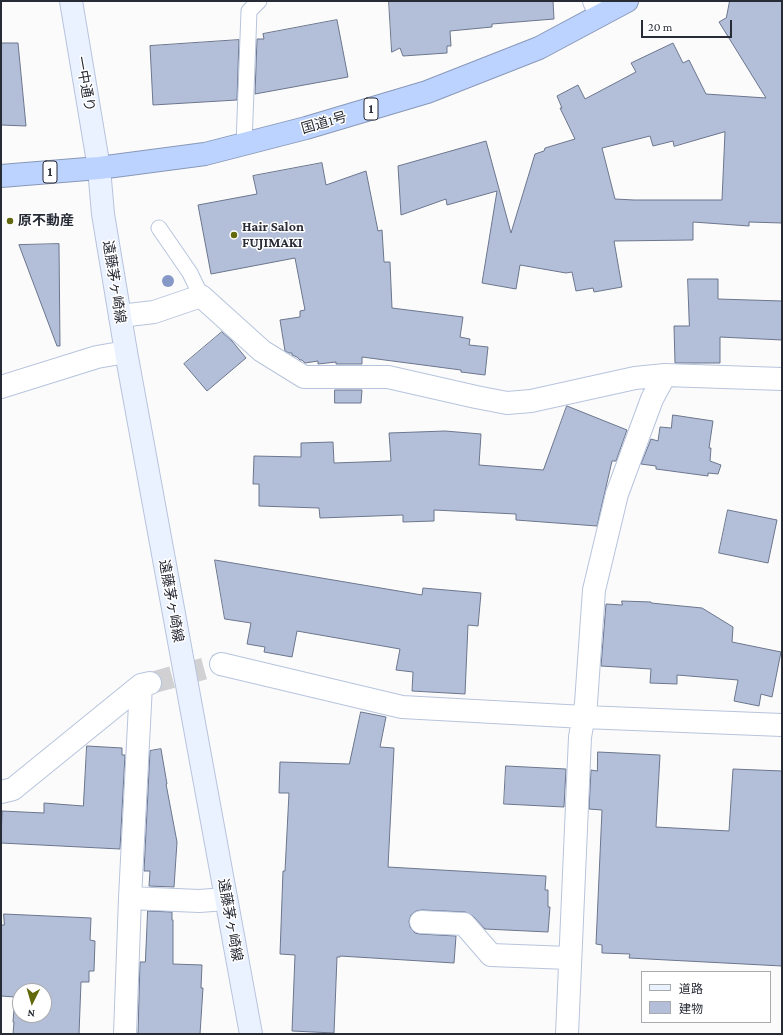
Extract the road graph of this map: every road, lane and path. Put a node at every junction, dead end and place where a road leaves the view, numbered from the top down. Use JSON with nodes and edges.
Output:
{"nodes":[{"id":1,"x":71,"y":1,"type":"edge"},
{"id":2,"x":259,"y":1,"type":"edge"},
{"id":3,"x":627,"y":1,"type":"edge"},
{"id":4,"x":597,"y":8,"type":"edge"},
{"id":5,"x":244,"y":144,"type":"junction"},
{"id":6,"x":99,"y":168,"type":"junction"},
{"id":7,"x":1,"y":176,"type":"edge"},
{"id":8,"x":159,"y":228,"type":"dead end"},
{"id":9,"x":201,"y":296,"type":"junction"},
{"id":10,"x":120,"y":316,"type":"junction"},
{"id":11,"x":126,"y":352,"type":"junction"},
{"id":12,"x":665,"y":375,"type":"junction"},
{"id":13,"x":782,"y":379,"type":"edge"},
{"id":14,"x":1,"y":387,"type":"edge"},
{"id":15,"x":221,"y":664,"type":"tunnel mouth"},
{"id":16,"x":584,"y":717,"type":"junction"},
{"id":17,"x":782,"y":725,"type":"edge"},
{"id":18,"x":1,"y":792,"type":"edge"},
{"id":19,"x":130,"y":898,"type":"junction"},
{"id":20,"x":226,"y":899,"type":"junction"},
{"id":21,"x":421,"y":922,"type":"dead end"},
{"id":22,"x":569,"y":958,"type":"junction"},
{"id":23,"x":126,"y":1034,"type":"edge"},
{"id":24,"x":251,"y":1034,"type":"edge"},
{"id":25,"x":566,"y":1034,"type":"edge"}],
"edges":[{"from":1,"to":6,"type":"main road","name":"一中通り"},
{"from":2,"to":5,"type":"lane"},
{"from":3,"to":4,"type":"highway","name":"国道1号","number":"1"},
{"from":4,"to":5,"type":"highway","name":"国道1号","number":"1"},
{"from":5,"to":6,"type":"highway","name":"国道1号","number":"1"},
{"from":6,"to":7,"type":"highway","name":"国道1号","number":"1"},
{"from":6,"to":10,"type":"main road","name":"遠藤茅ヶ崎線"},
{"from":8,"to":9,"type":"lane"},
{"from":9,"to":10,"type":"street"},
{"from":9,"to":12,"type":"street"},
{"from":10,"to":11,"type":"main road","name":"遠藤茅ヶ崎線"},
{"from":11,"to":14,"type":"street"},
{"from":11,"to":20,"type":"main road","name":"遠藤茅ヶ崎線"},
{"from":12,"to":13,"type":"street"},
{"from":12,"to":16,"type":"street"},
{"from":15,"to":16,"type":"street"},
{"from":16,"to":17,"type":"street"},
{"from":16,"to":22,"type":"street"},
{"from":18,"to":19,"type":"street"},
{"from":19,"to":20,"type":"street"},
{"from":19,"to":23,"type":"street"},
{"from":20,"to":24,"type":"main road","name":"遠藤茅ヶ崎線"},
{"from":21,"to":22,"type":"street"},
{"from":22,"to":25,"type":"street"}]}
